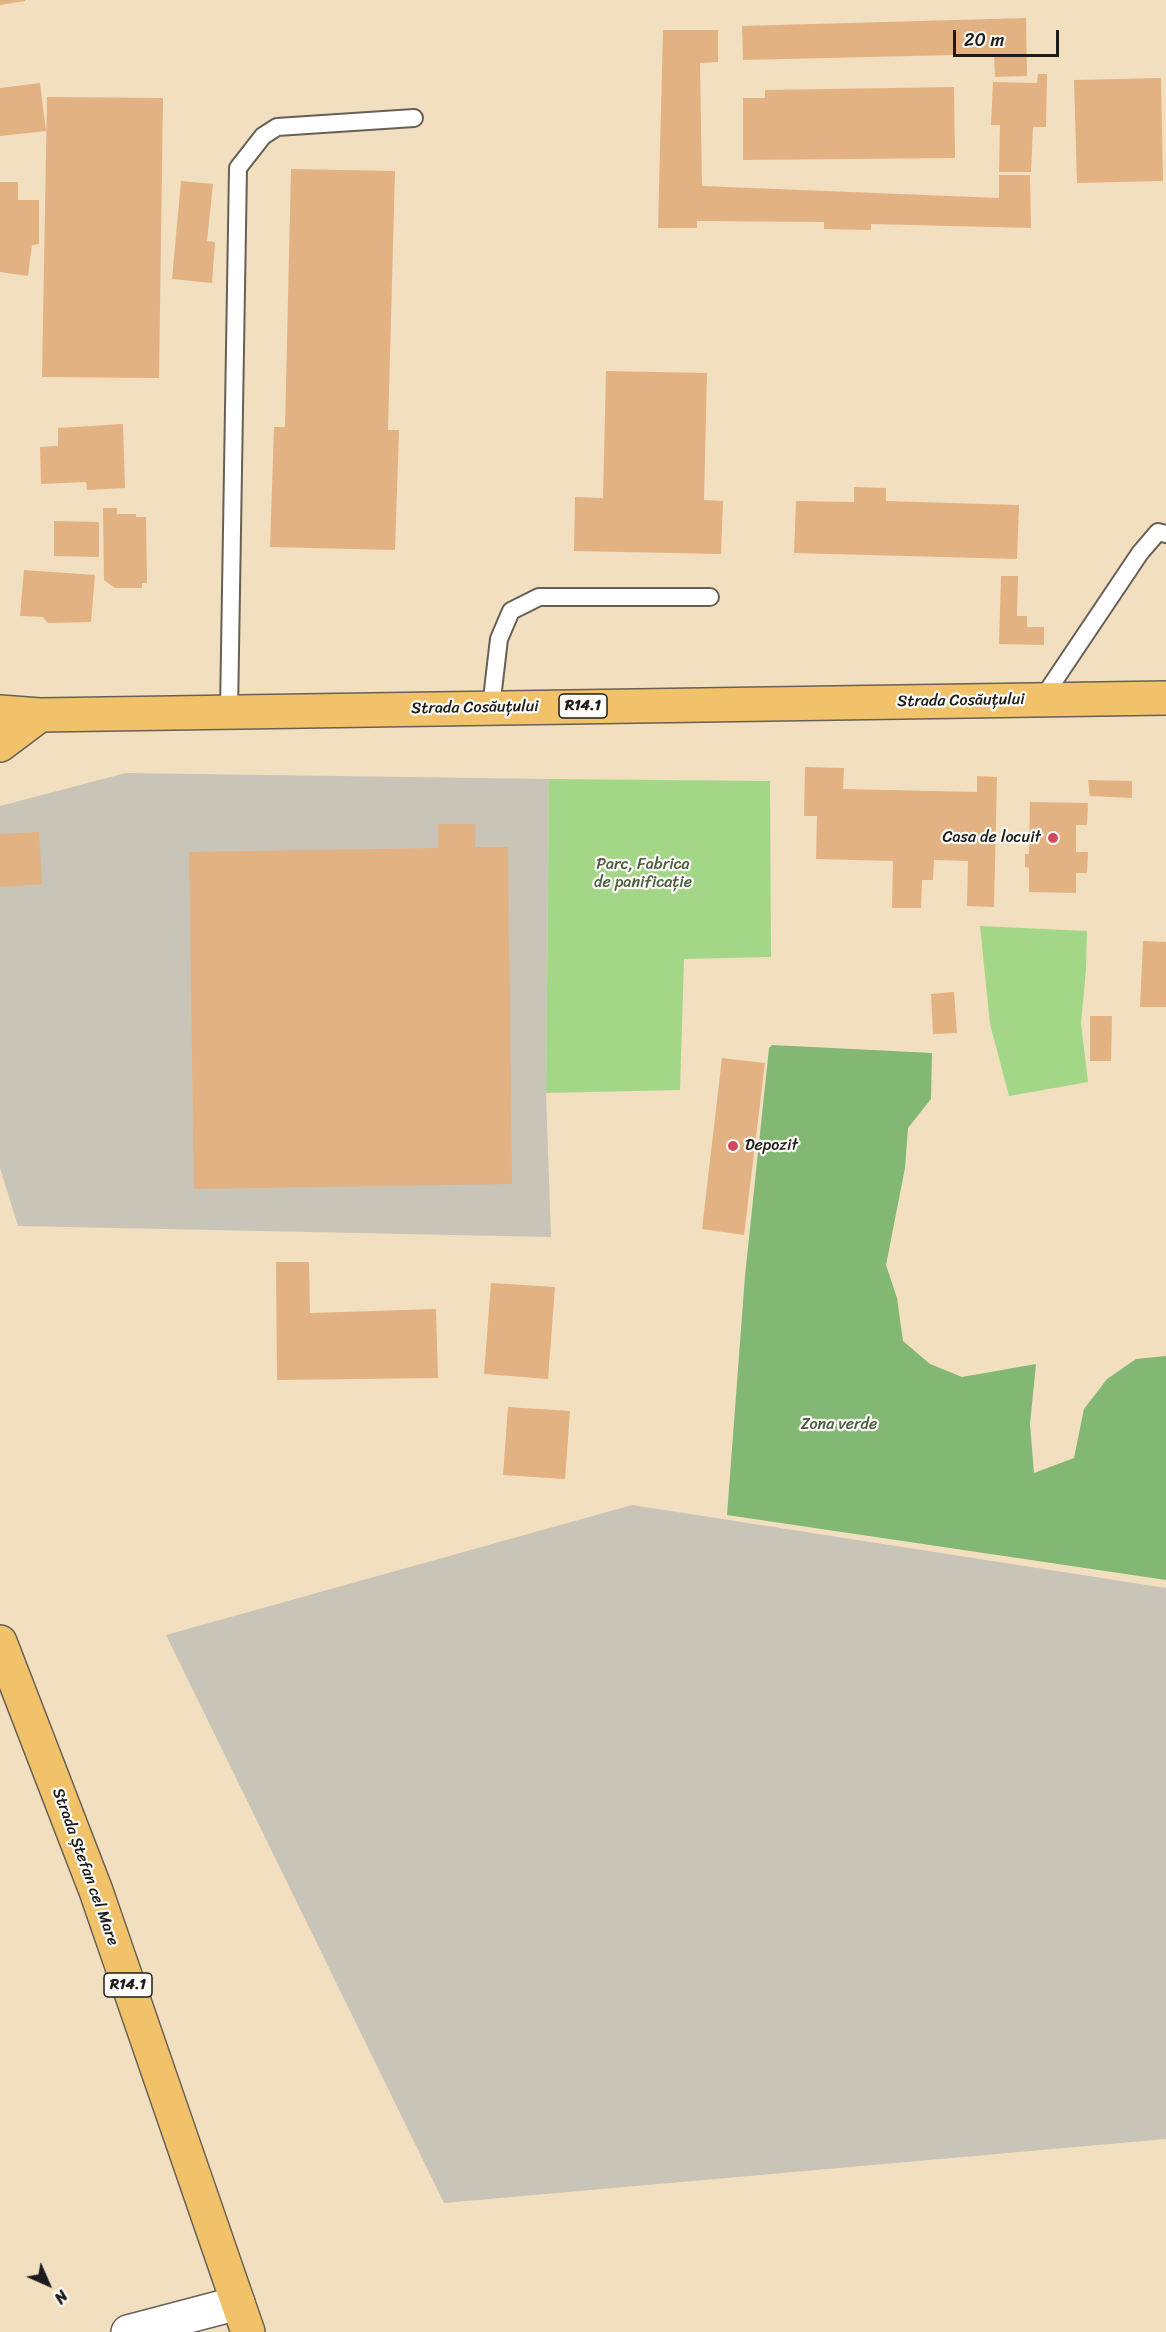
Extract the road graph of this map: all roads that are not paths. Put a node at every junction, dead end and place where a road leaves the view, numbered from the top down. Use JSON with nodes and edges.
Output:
{"nodes":[{"id":1,"x":414,"y":118,"type":"dead end"},
{"id":2,"x":1166,"y":534,"type":"edge"},
{"id":3,"x":710,"y":597,"type":"dead end"},
{"id":4,"x":1166,"y":698,"type":"edge"},
{"id":5,"x":1042,"y":699,"type":"junction"},
{"id":6,"x":491,"y":707,"type":"junction"},
{"id":7,"x":229,"y":711,"type":"junction"},
{"id":8,"x":0,"y":712,"type":"edge"},
{"id":9,"x":40,"y":715,"type":"junction"},
{"id":10,"x":0,"y":745,"type":"edge"},
{"id":11,"x":0,"y":1642,"type":"edge"},
{"id":12,"x":243,"y":2318,"type":"edge"},
{"id":13,"x":128,"y":2332,"type":"edge"}],
"edges":[{"from":1,"to":7,"type":"lane"},
{"from":2,"to":5,"type":"lane"},
{"from":3,"to":6,"type":"lane"},
{"from":4,"to":5,"type":"main road","name":"Strada Cosăuțului","number":"R14.1"},
{"from":5,"to":6,"type":"main road","name":"Strada Cosăuțului","number":"R14.1"},
{"from":6,"to":7,"type":"main road","name":"Strada Cosăuțului","number":"R14.1"},
{"from":7,"to":9,"type":"main road","name":"Strada Cosăuțului","number":"R14.1"},
{"from":8,"to":9,"type":"main road","name":"Strada Cosăuțului","number":"R14.1"},
{"from":9,"to":10,"type":"main road"},
{"from":11,"to":12,"type":"main road","name":"Strada Ștefan cel Mare","number":"R14.1"},
{"from":12,"to":13,"type":"street"}]}
